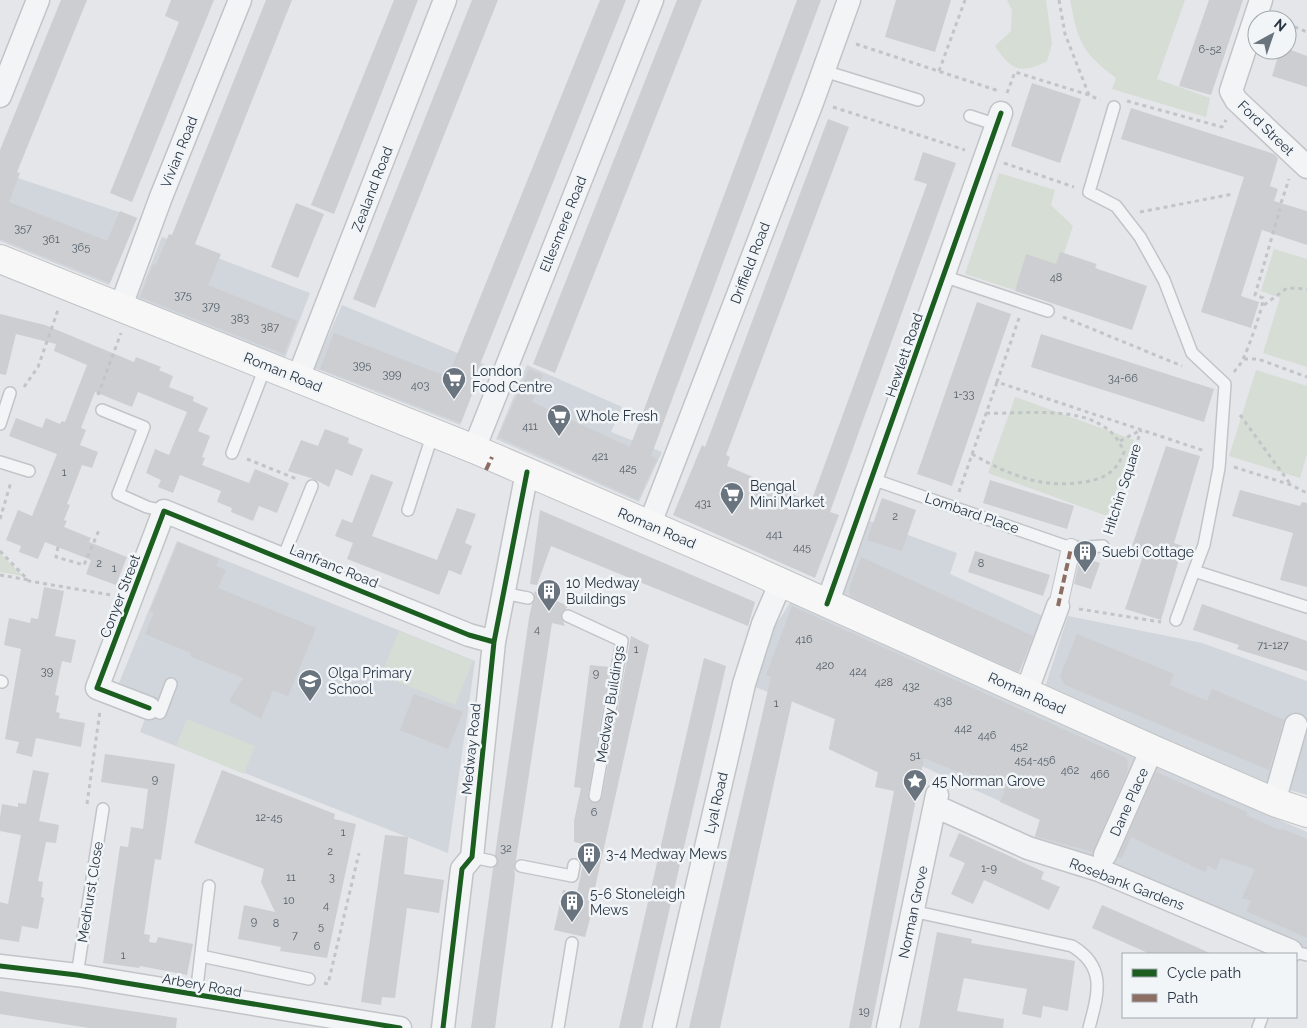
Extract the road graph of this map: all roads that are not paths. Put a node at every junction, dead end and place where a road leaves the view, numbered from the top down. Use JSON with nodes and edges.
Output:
{"nodes":[{"id":1,"x":38,"y":0,"type":"edge"},
{"id":2,"x":240,"y":0,"type":"edge"},
{"id":3,"x":445,"y":0,"type":"edge"},
{"id":4,"x":652,"y":0,"type":"edge"},
{"id":5,"x":849,"y":0,"type":"edge"},
{"id":6,"x":1260,"y":0,"type":"edge"},
{"id":7,"x":824,"y":71,"type":"junction"},
{"id":8,"x":0,"y":96,"type":"edge"},
{"id":9,"x":918,"y":100,"type":"dead end"},
{"id":10,"x":1114,"y":107,"type":"road end"},
{"id":11,"x":1002,"y":110,"type":"joint"},
{"id":12,"x":970,"y":116,"type":"dead end"},
{"id":13,"x":1307,"y":167,"type":"edge"},
{"id":14,"x":0,"y":259,"type":"edge"},
{"id":15,"x":944,"y":276,"type":"junction"},
{"id":16,"x":1048,"y":311,"type":"road end"},
{"id":17,"x":122,"y":319,"type":"junction"},
{"id":18,"x":266,"y":365,"type":"junction"},
{"id":19,"x":298,"y":378,"type":"junction"},
{"id":20,"x":10,"y":393,"type":"road end"},
{"id":21,"x":102,"y":410,"type":"road end"},
{"id":22,"x":0,"y":424,"type":"edge"},
{"id":23,"x":433,"y":433,"type":"junction"},
{"id":24,"x":474,"y":449,"type":"junction"},
{"id":25,"x":232,"y":453,"type":"road end"},
{"id":26,"x":0,"y":462,"type":"edge"},
{"id":27,"x":28,"y":471,"type":"dead end"},
{"id":28,"x":527,"y":472,"type":"junction"},
{"id":29,"x":872,"y":479,"type":"junction"},
{"id":30,"x":312,"y":486,"type":"road end"},
{"id":31,"x":408,"y":510,"type":"dead end"},
{"id":32,"x":164,"y":511,"type":"junction"},
{"id":33,"x":649,"y":526,"type":"junction"},
{"id":34,"x":1103,"y":546,"type":"road end"},
{"id":35,"x":1071,"y":548,"type":"junction"},
{"id":36,"x":284,"y":558,"type":"junction"},
{"id":37,"x":1194,"y":571,"type":"junction"},
{"id":38,"x":781,"y":582,"type":"junction"},
{"id":39,"x":504,"y":593,"type":"junction"},
{"id":40,"x":528,"y":598,"type":"dead end"},
{"id":41,"x":827,"y":604,"type":"junction"},
{"id":42,"x":1058,"y":606,"type":"joint"},
{"id":43,"x":1307,"y":607,"type":"edge"},
{"id":44,"x":568,"y":616,"type":"dead end"},
{"id":45,"x":1176,"y":620,"type":"road end"},
{"id":46,"x":494,"y":642,"type":"junction"},
{"id":47,"x":171,"y":684,"type":"dead end"},
{"id":48,"x":1026,"y":693,"type":"junction"},
{"id":49,"x":149,"y":708,"type":"joint"},
{"id":50,"x":1296,"y":725,"type":"dead end"},
{"id":51,"x":1152,"y":749,"type":"junction"},
{"id":52,"x":595,"y":796,"type":"dead end"},
{"id":53,"x":936,"y":801,"type":"joint"},
{"id":54,"x":1274,"y":802,"type":"junction"},
{"id":55,"x":103,"y":809,"type":"dead end"},
{"id":56,"x":1307,"y":813,"type":"edge"},
{"id":57,"x":1106,"y":855,"type":"dead end"},
{"id":58,"x":574,"y":865,"type":"dead end"},
{"id":59,"x":521,"y":866,"type":"dead end"},
{"id":60,"x":209,"y":886,"type":"dead end"},
{"id":61,"x":912,"y":911,"type":"junction"},
{"id":62,"x":572,"y":943,"type":"dead end"},
{"id":63,"x":1294,"y":953,"type":"edge"},
{"id":64,"x":201,"y":956,"type":"junction"},
{"id":65,"x":0,"y":966,"type":"edge"},
{"id":66,"x":77,"y":975,"type":"junction"},
{"id":67,"x":309,"y":979,"type":"road end"},
{"id":68,"x":196,"y":995,"type":"junction"},
{"id":69,"x":400,"y":1028,"type":"edge"},
{"id":70,"x":443,"y":1028,"type":"edge"},
{"id":71,"x":558,"y":1028,"type":"edge"},
{"id":72,"x":664,"y":1028,"type":"edge"},
{"id":73,"x":888,"y":1028,"type":"edge"},
{"id":74,"x":1089,"y":1028,"type":"edge"}],
"edges":[{"from":1,"to":8,"type":"street"},
{"from":2,"to":17,"type":"street","name":"Vivian Road"},
{"from":3,"to":19,"type":"street","name":"Zealand Road"},
{"from":4,"to":24,"type":"street","name":"Ellesmere Road"},
{"from":5,"to":7,"type":"street","name":"Driffield Road"},
{"from":6,"to":13,"type":"street","name":"Ford Street"},
{"from":7,"to":9,"type":"lane"},
{"from":7,"to":33,"type":"street","name":"Driffield Road"},
{"from":10,"to":37,"type":"lane"},
{"from":11,"to":12,"type":"lane"},
{"from":11,"to":15,"type":"street","name":"Hewlett Road"},
{"from":14,"to":17,"type":"main road","name":"Roman Road"},
{"from":15,"to":16,"type":"lane"},
{"from":15,"to":29,"type":"street","name":"Hewlett Road"},
{"from":17,"to":18,"type":"main road","name":"Roman Road"},
{"from":18,"to":19,"type":"main road","name":"Roman Road"},
{"from":18,"to":25,"type":"lane"},
{"from":19,"to":23,"type":"main road","name":"Roman Road"},
{"from":20,"to":22,"type":"lane"},
{"from":21,"to":32,"type":"lane"},
{"from":23,"to":24,"type":"main road","name":"Roman Road"},
{"from":23,"to":31,"type":"lane"},
{"from":24,"to":28,"type":"main road","name":"Roman Road"},
{"from":26,"to":27,"type":"lane"},
{"from":28,"to":33,"type":"main road","name":"Roman Road"},
{"from":28,"to":39,"type":"street","name":"Medway Road"},
{"from":29,"to":35,"type":"lane","name":"Lombard Place"},
{"from":29,"to":41,"type":"street","name":"Hewlett Road"},
{"from":30,"to":36,"type":"lane"},
{"from":32,"to":36,"type":"street","name":"Lanfranc Road"},
{"from":32,"to":49,"type":"street","name":"Conyer Street"},
{"from":33,"to":38,"type":"main road","name":"Roman Road"},
{"from":34,"to":35,"type":"lane","name":"Hitchin Square"},
{"from":35,"to":42,"type":"street"},
{"from":36,"to":46,"type":"street","name":"Lanfranc Road"},
{"from":37,"to":43,"type":"lane"},
{"from":37,"to":45,"type":"lane"},
{"from":38,"to":41,"type":"main road","name":"Roman Road"},
{"from":38,"to":72,"type":"street","name":"Lyal Road"},
{"from":39,"to":40,"type":"lane"},
{"from":39,"to":46,"type":"street","name":"Medway Road"},
{"from":41,"to":48,"type":"main road","name":"Roman Road"},
{"from":42,"to":48,"type":"street"},
{"from":44,"to":52,"type":"lane","name":"Medway Buildings"},
{"from":46,"to":70,"type":"street","name":"Medway Road"},
{"from":47,"to":49,"type":"lane"},
{"from":48,"to":51,"type":"main road","name":"Roman Road"},
{"from":50,"to":54,"type":"street"},
{"from":51,"to":54,"type":"main road","name":"Roman Road"},
{"from":51,"to":57,"type":"street","name":"Dane Place"},
{"from":53,"to":61,"type":"street","name":"Norman Grove"},
{"from":53,"to":63,"type":"street","name":"Rosebank Gardens"},
{"from":54,"to":56,"type":"main road","name":"Roman Road"},
{"from":55,"to":66,"type":"lane","name":"Medhurst Close"},
{"from":58,"to":59,"type":"lane"},
{"from":60,"to":64,"type":"lane"},
{"from":61,"to":73,"type":"street","name":"Norman Grove"},
{"from":61,"to":74,"type":"lane"},
{"from":62,"to":71,"type":"lane"},
{"from":64,"to":67,"type":"lane"},
{"from":64,"to":68,"type":"lane"},
{"from":65,"to":66,"type":"street","name":"Arbery Road"},
{"from":66,"to":68,"type":"street","name":"Arbery Road"},
{"from":68,"to":69,"type":"street","name":"Arbery Road"}]}
